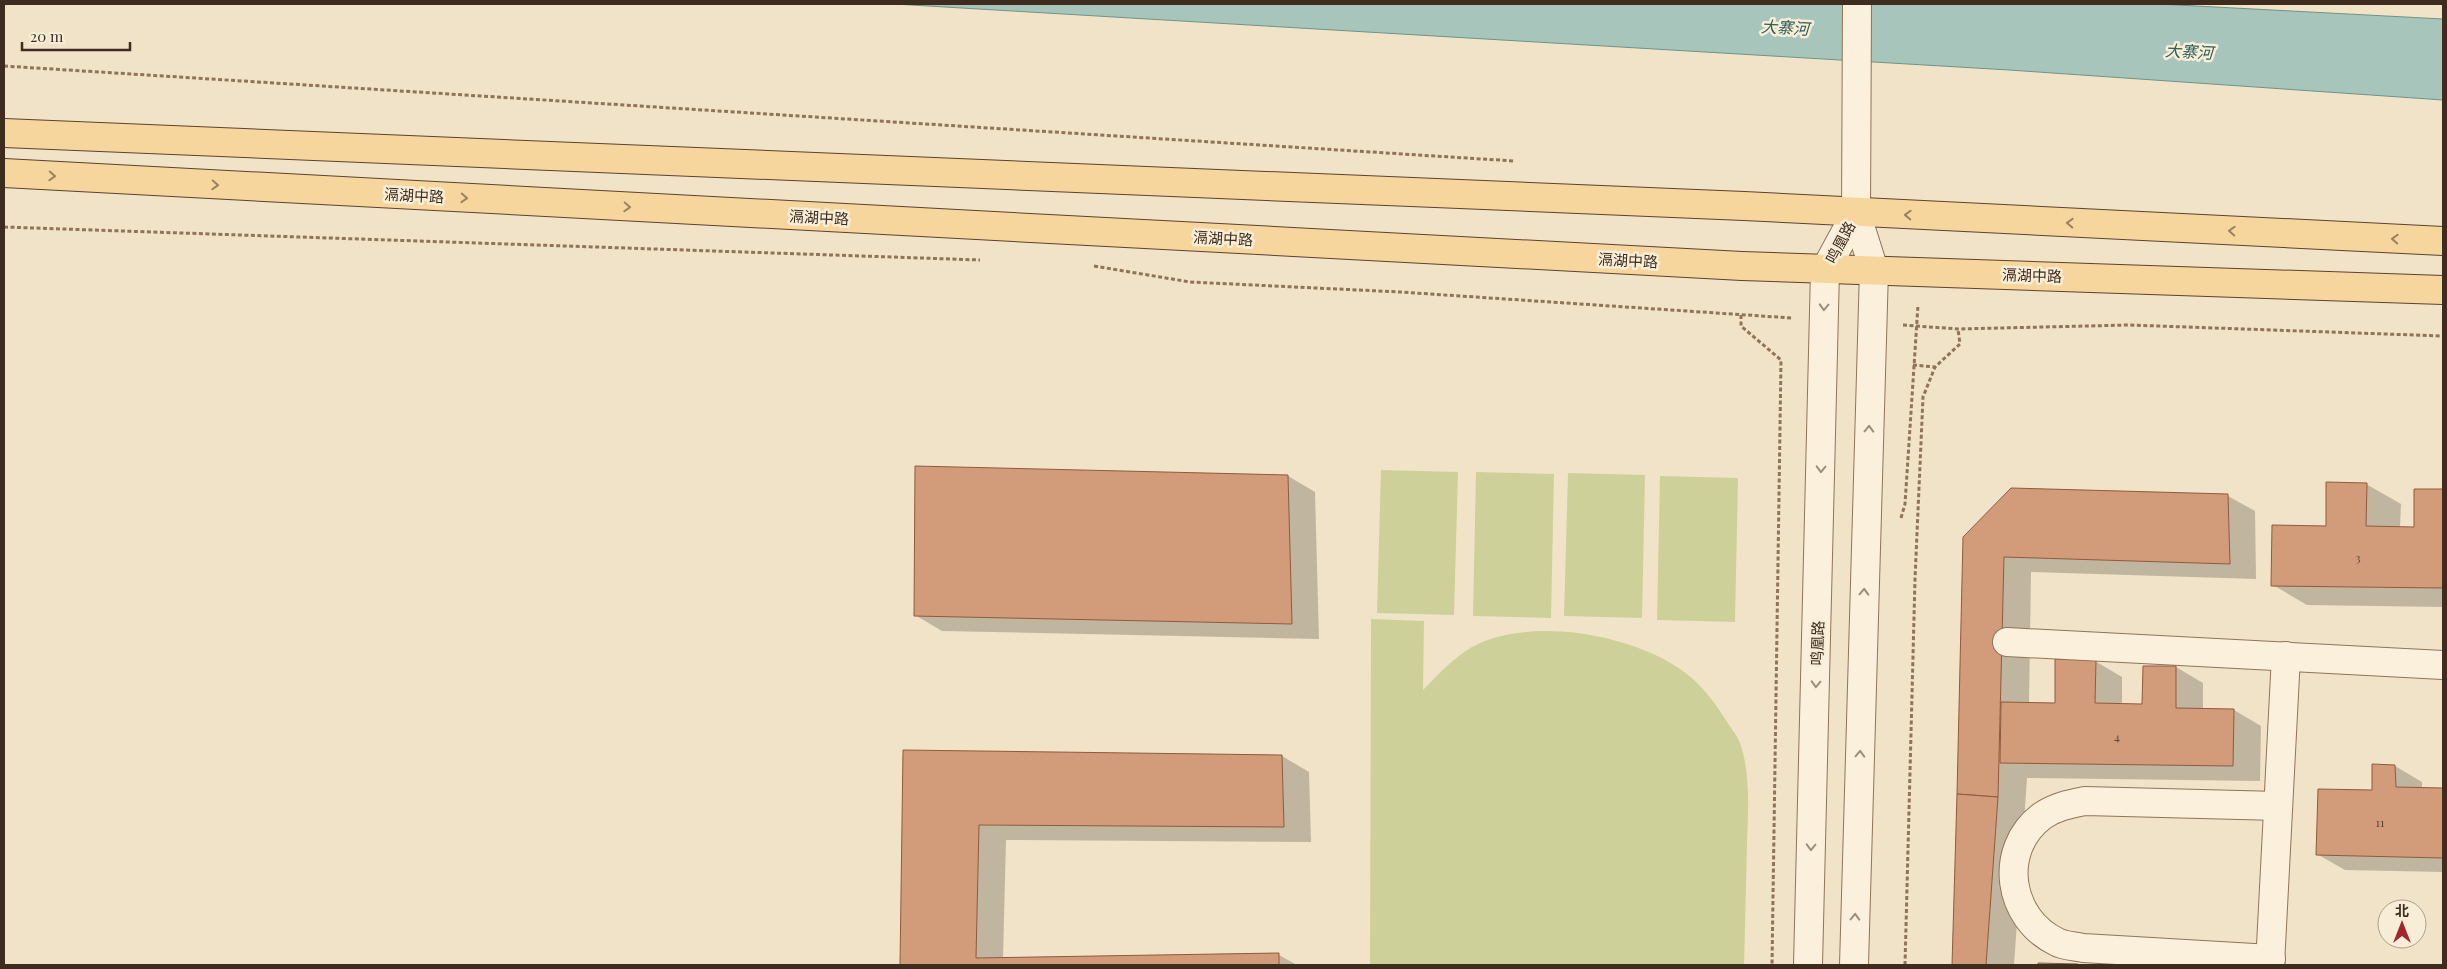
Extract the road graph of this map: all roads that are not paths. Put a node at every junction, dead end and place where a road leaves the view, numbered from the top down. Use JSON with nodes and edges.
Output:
{"nodes":[{"id":1,"x":1857,"y":4,"type":"edge"},
{"id":2,"x":4,"y":133,"type":"edge"},
{"id":3,"x":4,"y":174,"type":"edge"},
{"id":4,"x":1856,"y":213,"type":"junction"},
{"id":5,"x":2443,"y":241,"type":"edge"},
{"id":6,"x":1825,"y":270,"type":"junction"},
{"id":7,"x":1874,"y":270,"type":"junction"},
{"id":8,"x":2443,"y":290,"type":"edge"},
{"id":9,"x":2007,"y":642,"type":"dead end"},
{"id":10,"x":2286,"y":656,"type":"junction"},
{"id":11,"x":2443,"y":664,"type":"edge"},
{"id":12,"x":2278,"y":806,"type":"junction"},
{"id":13,"x":2271,"y":962,"type":"edge"},
{"id":14,"x":1808,"y":965,"type":"edge"},
{"id":15,"x":1854,"y":965,"type":"edge"}],
"edges":[{"from":1,"to":4,"type":"street"},
{"from":2,"to":4,"type":"main road"},
{"from":3,"to":6,"type":"main road","name":"滆湖中路","one_way":true},
{"from":5,"to":4,"type":"main road","one_way":true},
{"from":4,"to":6,"type":"street","name":"鸣凰路"},
{"from":4,"to":7,"type":"street","name":"鸣凰路"},
{"from":6,"to":7,"type":"main road","name":"滆湖中路"},
{"from":6,"to":14,"type":"street","name":"鸣凰路","one_way":true},
{"from":7,"to":8,"type":"main road","name":"滆湖中路"},
{"from":15,"to":7,"type":"street","name":"鸣凰路","one_way":true},
{"from":9,"to":10,"type":"street"},
{"from":10,"to":11,"type":"street"},
{"from":10,"to":12,"type":"street"},
{"from":12,"to":13,"type":"street"},
{"from":12,"to":13,"type":"street"}]}
